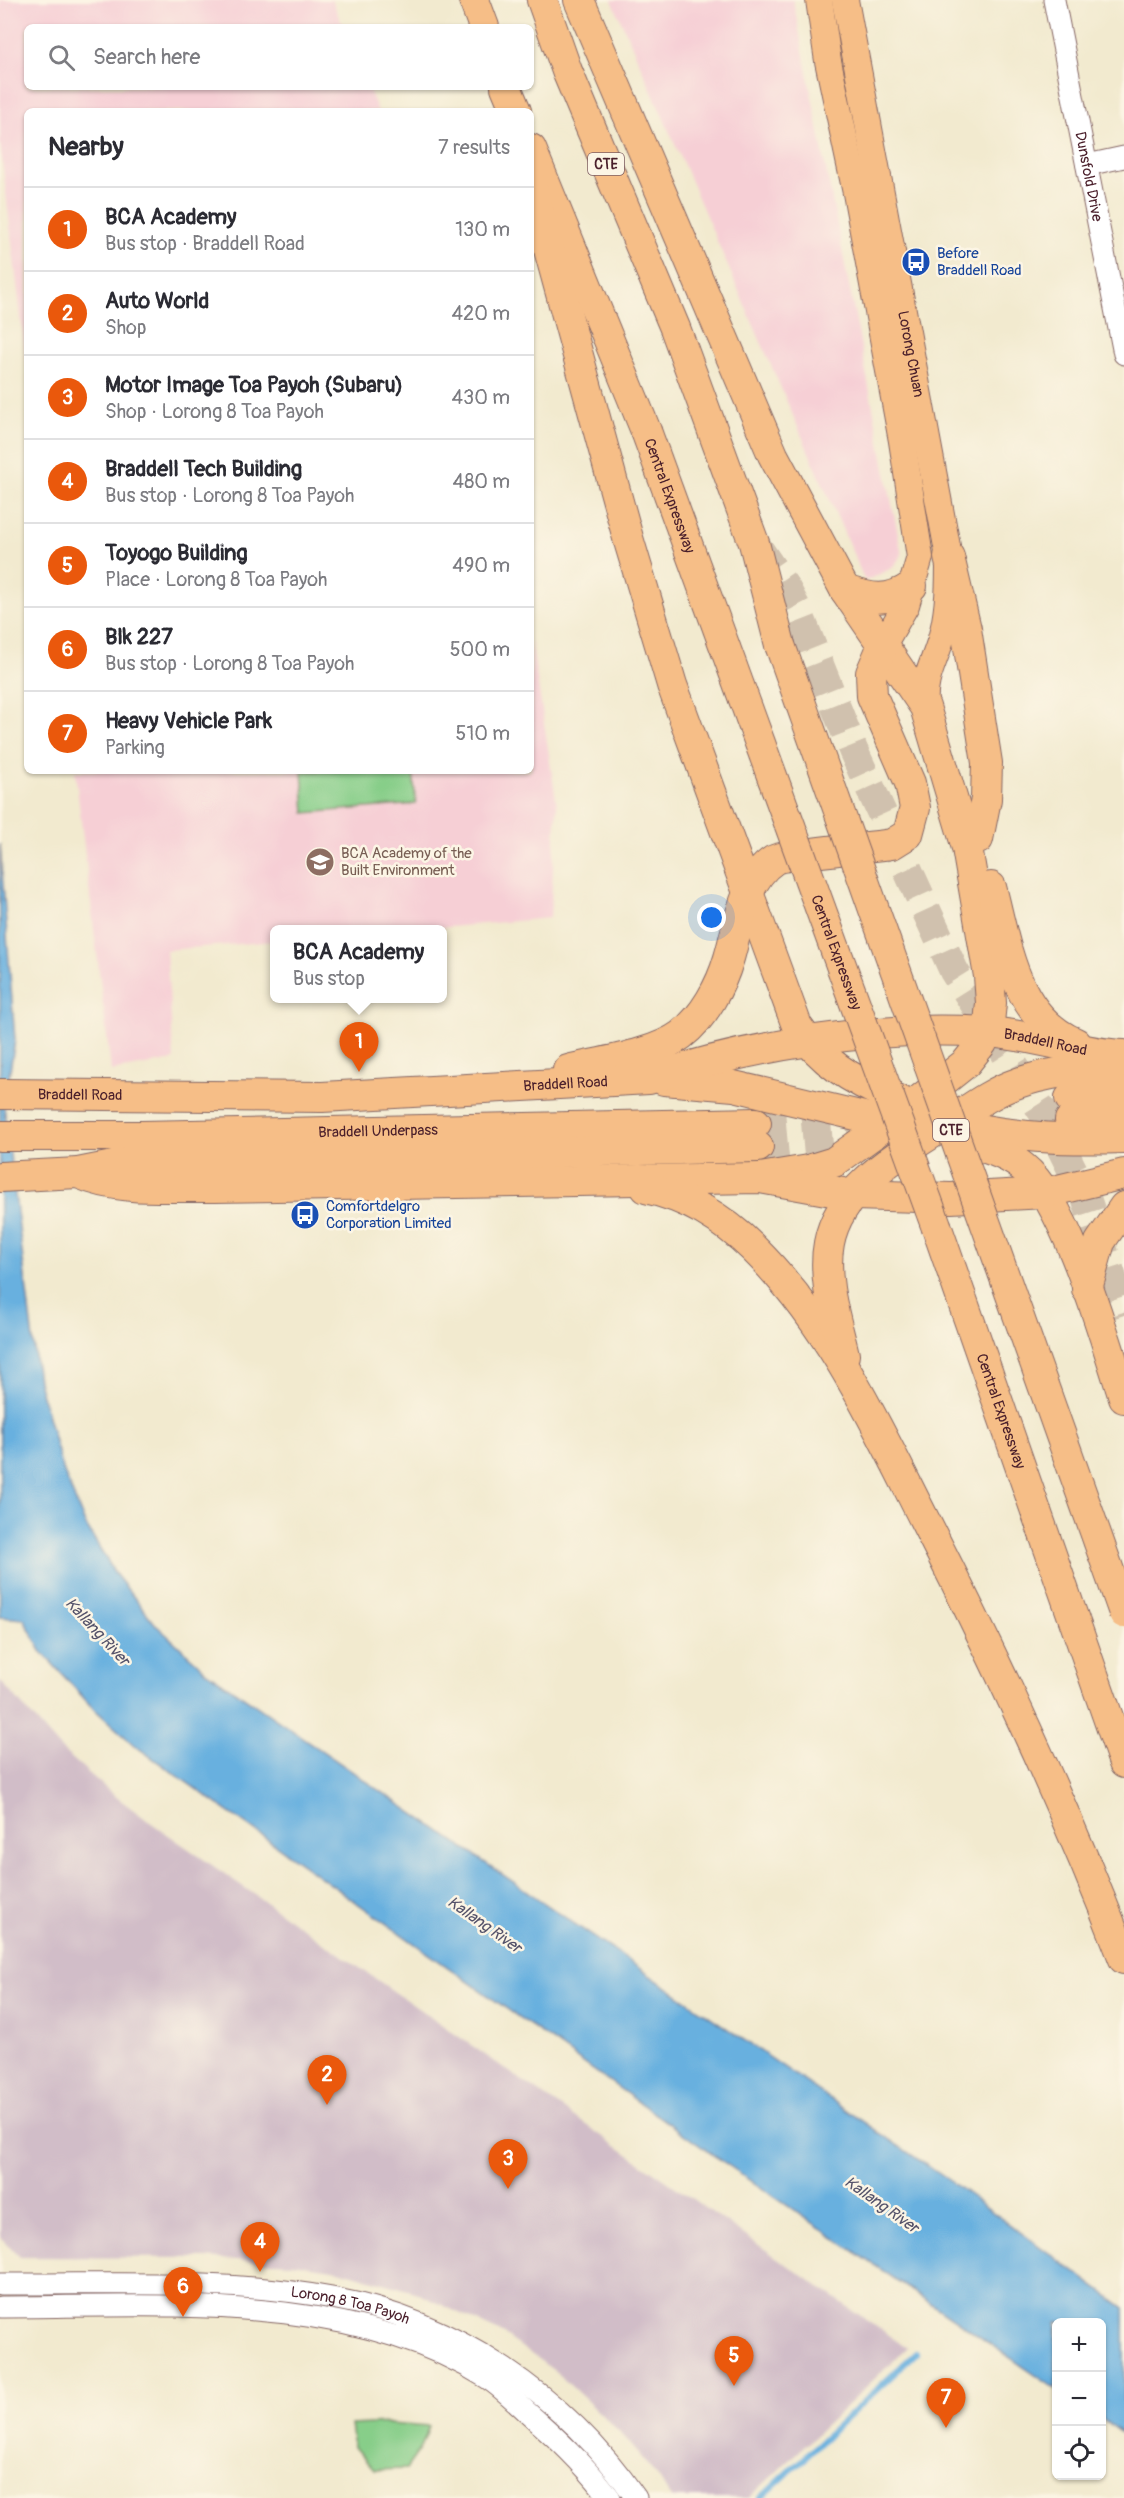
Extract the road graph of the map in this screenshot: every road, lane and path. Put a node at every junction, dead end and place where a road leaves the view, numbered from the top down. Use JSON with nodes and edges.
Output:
{"nodes":[{"id":1,"x":474,"y":0,"type":"edge"},
{"id":2,"x":542,"y":0,"type":"edge"},
{"id":3,"x":579,"y":0,"type":"edge"},
{"id":4,"x":819,"y":0,"type":"edge"},
{"id":5,"x":845,"y":0,"type":"edge"},
{"id":6,"x":1054,"y":0,"type":"edge"},
{"id":7,"x":482,"y":24,"type":"edge"},
{"id":8,"x":506,"y":90,"type":"edge"},
{"id":9,"x":506,"y":90,"type":"edge"},
{"id":10,"x":509,"y":108,"type":"edge"},
{"id":11,"x":515,"y":108,"type":"edge"},
{"id":12,"x":534,"y":156,"type":"edge"},
{"id":13,"x":1124,"y":158,"type":"edge"},
{"id":14,"x":1087,"y":165,"type":"junction"},
{"id":15,"x":534,"y":195,"type":"edge"},
{"id":16,"x":1124,"y":354,"type":"edge"},
{"id":17,"x":949,"y":557,"type":"junction"},
{"id":18,"x":912,"y":586,"type":"junction"},
{"id":19,"x":845,"y":590,"type":"junction"},
{"id":20,"x":883,"y":645,"type":"junction"},
{"id":21,"x":925,"y":707,"type":"junction"},
{"id":22,"x":978,"y":838,"type":"junction"},
{"id":23,"x":749,"y":895,"type":"junction"},
{"id":24,"x":987,"y":1032,"type":"junction"},
{"id":25,"x":809,"y":1043,"type":"junction"},
{"id":26,"x":1117,"y":1057,"type":"edge"},
{"id":27,"x":649,"y":1079,"type":"junction"},
{"id":28,"x":1016,"y":1083,"type":"junction"},
{"id":29,"x":516,"y":1086,"type":"junction"},
{"id":30,"x":1124,"y":1092,"type":"edge"},
{"id":31,"x":8,"y":1094,"type":"edge"},
{"id":32,"x":901,"y":1115,"type":"junction"},
{"id":33,"x":1124,"y":1115,"type":"edge"},
{"id":34,"x":941,"y":1128,"type":"junction"},
{"id":35,"x":10,"y":1136,"type":"edge"},
{"id":36,"x":1031,"y":1137,"type":"junction"},
{"id":37,"x":1124,"y":1138,"type":"edge"},
{"id":38,"x":78,"y":1173,"type":"junction"},
{"id":39,"x":1124,"y":1174,"type":"edge"},
{"id":40,"x":11,"y":1176,"type":"edge"},
{"id":41,"x":760,"y":1178,"type":"junction"},
{"id":42,"x":578,"y":1180,"type":"junction"},
{"id":43,"x":1045,"y":1193,"type":"junction"},
{"id":44,"x":854,"y":1195,"type":"junction"},
{"id":45,"x":1124,"y":1207,"type":"edge"},
{"id":46,"x":1087,"y":1289,"type":"junction"},
{"id":47,"x":848,"y":1372,"type":"junction"},
{"id":48,"x":1124,"y":1398,"type":"edge"},
{"id":49,"x":1124,"y":1613,"type":"edge"},
{"id":50,"x":1124,"y":1763,"type":"edge"},
{"id":51,"x":1124,"y":1959,"type":"edge"},
{"id":52,"x":0,"y":2284,"type":"edge"},
{"id":53,"x":0,"y":2307,"type":"edge"},
{"id":54,"x":610,"y":2498,"type":"edge"},
{"id":55,"x":636,"y":2498,"type":"edge"}],
"edges":[{"from":1,"to":7,"type":"highway"},
{"from":2,"to":49,"type":"highway","number":"CTE","bridge":true},
{"from":3,"to":19,"type":"highway"},
{"from":4,"to":18,"type":"main road","name":"Lorong Chuan"},
{"from":5,"to":17,"type":"main road","name":"Lorong Chuan"},
{"from":6,"to":14,"type":"street","name":"Dunsfold Drive"},
{"from":8,"to":10,"type":"highway"},
{"from":9,"to":11,"type":"highway"},
{"from":12,"to":50,"type":"highway","name":"Central Expressway","bridge":true},
{"from":13,"to":14,"type":"street"},
{"from":14,"to":16,"type":"street","name":"Dunsfold Drive"},
{"from":15,"to":23,"type":"highway"},
{"from":17,"to":21,"type":"main road","name":"Lorong Chuan"},
{"from":17,"to":22,"type":"highway"},
{"from":18,"to":19,"type":"highway"},
{"from":18,"to":20,"type":"main road","name":"Lorong Chuan"},
{"from":19,"to":20,"type":"highway"},
{"from":20,"to":21,"type":"highway"},
{"from":20,"to":23,"type":"highway"},
{"from":21,"to":22,"type":"highway"},
{"from":21,"to":24,"type":"highway"},
{"from":22,"to":26,"type":"highway"},
{"from":23,"to":25,"type":"highway"},
{"from":23,"to":29,"type":"highway"},
{"from":24,"to":25,"type":"highway","name":"Braddell Road"},
{"from":24,"to":26,"type":"highway","name":"Braddell Road"},
{"from":24,"to":32,"type":"highway"},
{"from":25,"to":27,"type":"highway","name":"Braddell Road"},
{"from":25,"to":32,"type":"highway"},
{"from":26,"to":28,"type":"highway"},
{"from":27,"to":29,"type":"highway","name":"Braddell Road"},
{"from":27,"to":32,"type":"highway"},
{"from":28,"to":34,"type":"highway"},
{"from":28,"to":36,"type":"highway"},
{"from":29,"to":31,"type":"highway","name":"Braddell Road"},
{"from":30,"to":33,"type":"highway"},
{"from":32,"to":34,"type":"highway"},
{"from":32,"to":41,"type":"highway"},
{"from":34,"to":36,"type":"highway"},
{"from":34,"to":43,"type":"highway"},
{"from":34,"to":44,"type":"highway"},
{"from":35,"to":38,"type":"highway","name":"Braddell Underpass"},
{"from":36,"to":37,"type":"highway"},
{"from":38,"to":40,"type":"highway"},
{"from":38,"to":42,"type":"highway"},
{"from":39,"to":43,"type":"highway"},
{"from":41,"to":42,"type":"highway"},
{"from":41,"to":44,"type":"highway"},
{"from":42,"to":47,"type":"highway"},
{"from":43,"to":44,"type":"highway"},
{"from":43,"to":46,"type":"highway"},
{"from":44,"to":47,"type":"highway"},
{"from":45,"to":46,"type":"highway"},
{"from":46,"to":48,"type":"highway"},
{"from":47,"to":51,"type":"highway"},
{"from":52,"to":55,"type":"street","name":"Lorong 8 Toa Payoh"},
{"from":53,"to":54,"type":"street","name":"Lorong 8 Toa Payoh"}]}
